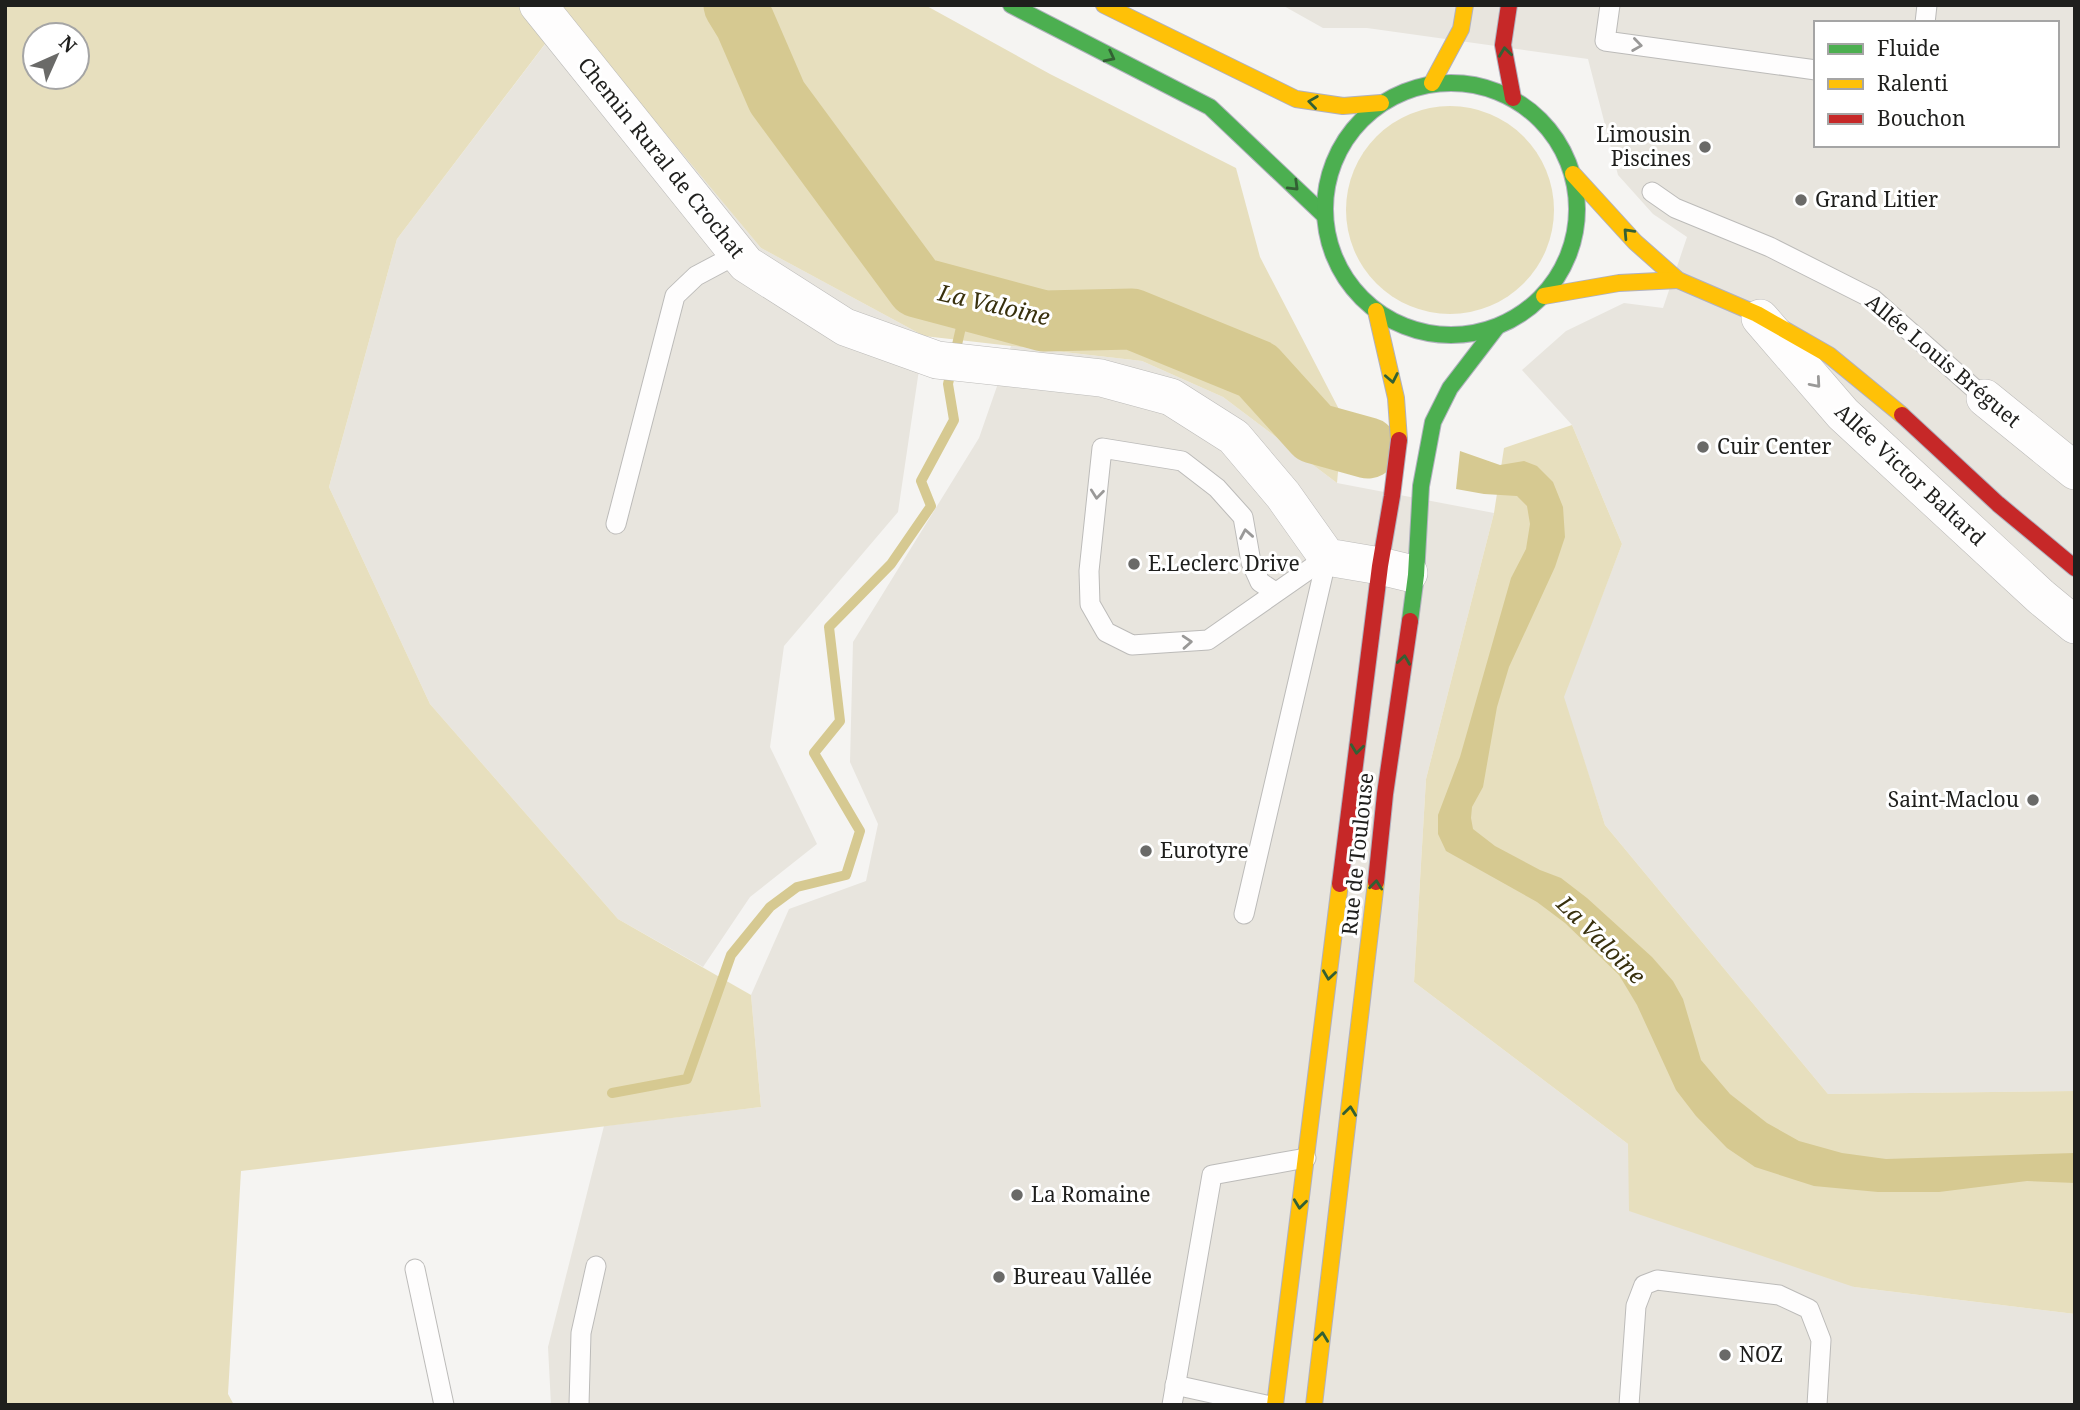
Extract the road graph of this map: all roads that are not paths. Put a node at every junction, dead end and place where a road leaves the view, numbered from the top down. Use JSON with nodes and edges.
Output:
{"nodes":[{"id":1,"x":538,"y":5,"type":"edge"},
{"id":2,"x":1011,"y":5,"type":"edge"},
{"id":3,"x":1104,"y":5,"type":"edge"},
{"id":4,"x":1465,"y":5,"type":"edge"},
{"id":5,"x":1509,"y":5,"type":"edge"},
{"id":6,"x":1610,"y":5,"type":"edge"},
{"id":7,"x":1814,"y":71,"type":"edge"},
{"id":8,"x":1432,"y":83,"type":"junction"},
{"id":9,"x":1513,"y":98,"type":"junction"},
{"id":10,"x":1381,"y":103,"type":"junction"},
{"id":11,"x":1573,"y":174,"type":"junction"},
{"id":12,"x":1652,"y":192,"type":"dead end"},
{"id":13,"x":1324,"y":215,"type":"junction"},
{"id":14,"x":746,"y":264,"type":"junction"},
{"id":15,"x":1678,"y":280,"type":"junction"},
{"id":16,"x":1544,"y":296,"type":"junction"},
{"id":17,"x":1376,"y":311,"type":"junction"},
{"id":18,"x":1757,"y":314,"type":"junction"},
{"id":19,"x":1496,"y":328,"type":"junction"},
{"id":20,"x":1985,"y":398,"type":"joint"},
{"id":21,"x":2075,"y":471,"type":"edge"},
{"id":22,"x":616,"y":524,"type":"dead end"},
{"id":23,"x":1327,"y":557,"type":"junction"},
{"id":24,"x":1380,"y":566,"type":"junction"},
{"id":25,"x":2075,"y":568,"type":"edge"},
{"id":26,"x":1416,"y":575,"type":"junction"},
{"id":27,"x":1275,"y":592,"type":"junction"},
{"id":28,"x":2075,"y":625,"type":"edge"},
{"id":29,"x":1244,"y":914,"type":"dead end"},
{"id":30,"x":1306,"y":1158,"type":"junction"},
{"id":31,"x":596,"y":1266,"type":"dead end"},
{"id":32,"x":415,"y":1269,"type":"dead end"},
{"id":33,"x":1175,"y":1385,"type":"junction"},
{"id":34,"x":444,"y":1405,"type":"edge"},
{"id":35,"x":579,"y":1405,"type":"edge"},
{"id":36,"x":1172,"y":1405,"type":"edge"},
{"id":37,"x":1266,"y":1405,"type":"edge"},
{"id":38,"x":1275,"y":1405,"type":"edge"},
{"id":39,"x":1314,"y":1405,"type":"edge"},
{"id":40,"x":1629,"y":1405,"type":"edge"},
{"id":41,"x":1817,"y":1405,"type":"edge"}],
"edges":[{"from":1,"to":14,"type":"street","name":"Chemin Rural de Crochat"},
{"from":2,"to":13,"type":"main road","one_way":true},
{"from":10,"to":3,"type":"main road","one_way":true},
{"from":4,"to":8,"type":"main road"},
{"from":9,"to":5,"type":"main road","one_way":true},
{"from":6,"to":7,"type":"lane","one_way":true},
{"from":8,"to":9,"type":"main road","name":"Rue de Toulouse"},
{"from":8,"to":10,"type":"main road","name":"Rue de Toulouse"},
{"from":9,"to":11,"type":"main road","name":"Rue de Toulouse"},
{"from":10,"to":13,"type":"main road","name":"Rue de Toulouse"},
{"from":15,"to":11,"type":"main road","one_way":true},
{"from":11,"to":16,"type":"main road","name":"Rue de Toulouse"},
{"from":12,"to":20,"type":"lane","name":"Allée Louis Bréguet"},
{"from":13,"to":17,"type":"main road","name":"Rue de Toulouse"},
{"from":14,"to":22,"type":"lane"},
{"from":14,"to":23,"type":"street","name":"Chemin Rural de Crochat"},
{"from":15,"to":16,"type":"main road"},
{"from":15,"to":18,"type":"main road"},
{"from":16,"to":19,"type":"main road","name":"Rue de Toulouse"},
{"from":17,"to":19,"type":"main road","name":"Rue de Toulouse"},
{"from":17,"to":24,"type":"main road","name":"Rue de Toulouse","one_way":true},
{"from":18,"to":25,"type":"main road"},
{"from":18,"to":28,"type":"street","name":"Allée Victor Baltard","one_way":true},
{"from":19,"to":26,"type":"main road","name":"Rue de Toulouse"},
{"from":20,"to":21,"type":"street","name":"Allée Louis Bréguet"},
{"from":23,"to":24,"type":"street"},
{"from":23,"to":27,"type":"lane"},
{"from":23,"to":29,"type":"lane"},
{"from":24,"to":26,"type":"street"},
{"from":24,"to":30,"type":"main road","name":"Rue de Toulouse","one_way":true},
{"from":39,"to":26,"type":"main road","name":"Rue de Toulouse","one_way":true},
{"from":27,"to":27,"type":"lane","one_way":true},
{"from":30,"to":33,"type":"lane"},
{"from":30,"to":38,"type":"main road","name":"Rue de Toulouse","one_way":true},
{"from":31,"to":35,"type":"lane"},
{"from":32,"to":34,"type":"lane"},
{"from":33,"to":36,"type":"lane"},
{"from":33,"to":37,"type":"lane"},
{"from":40,"to":41,"type":"lane"}]}
